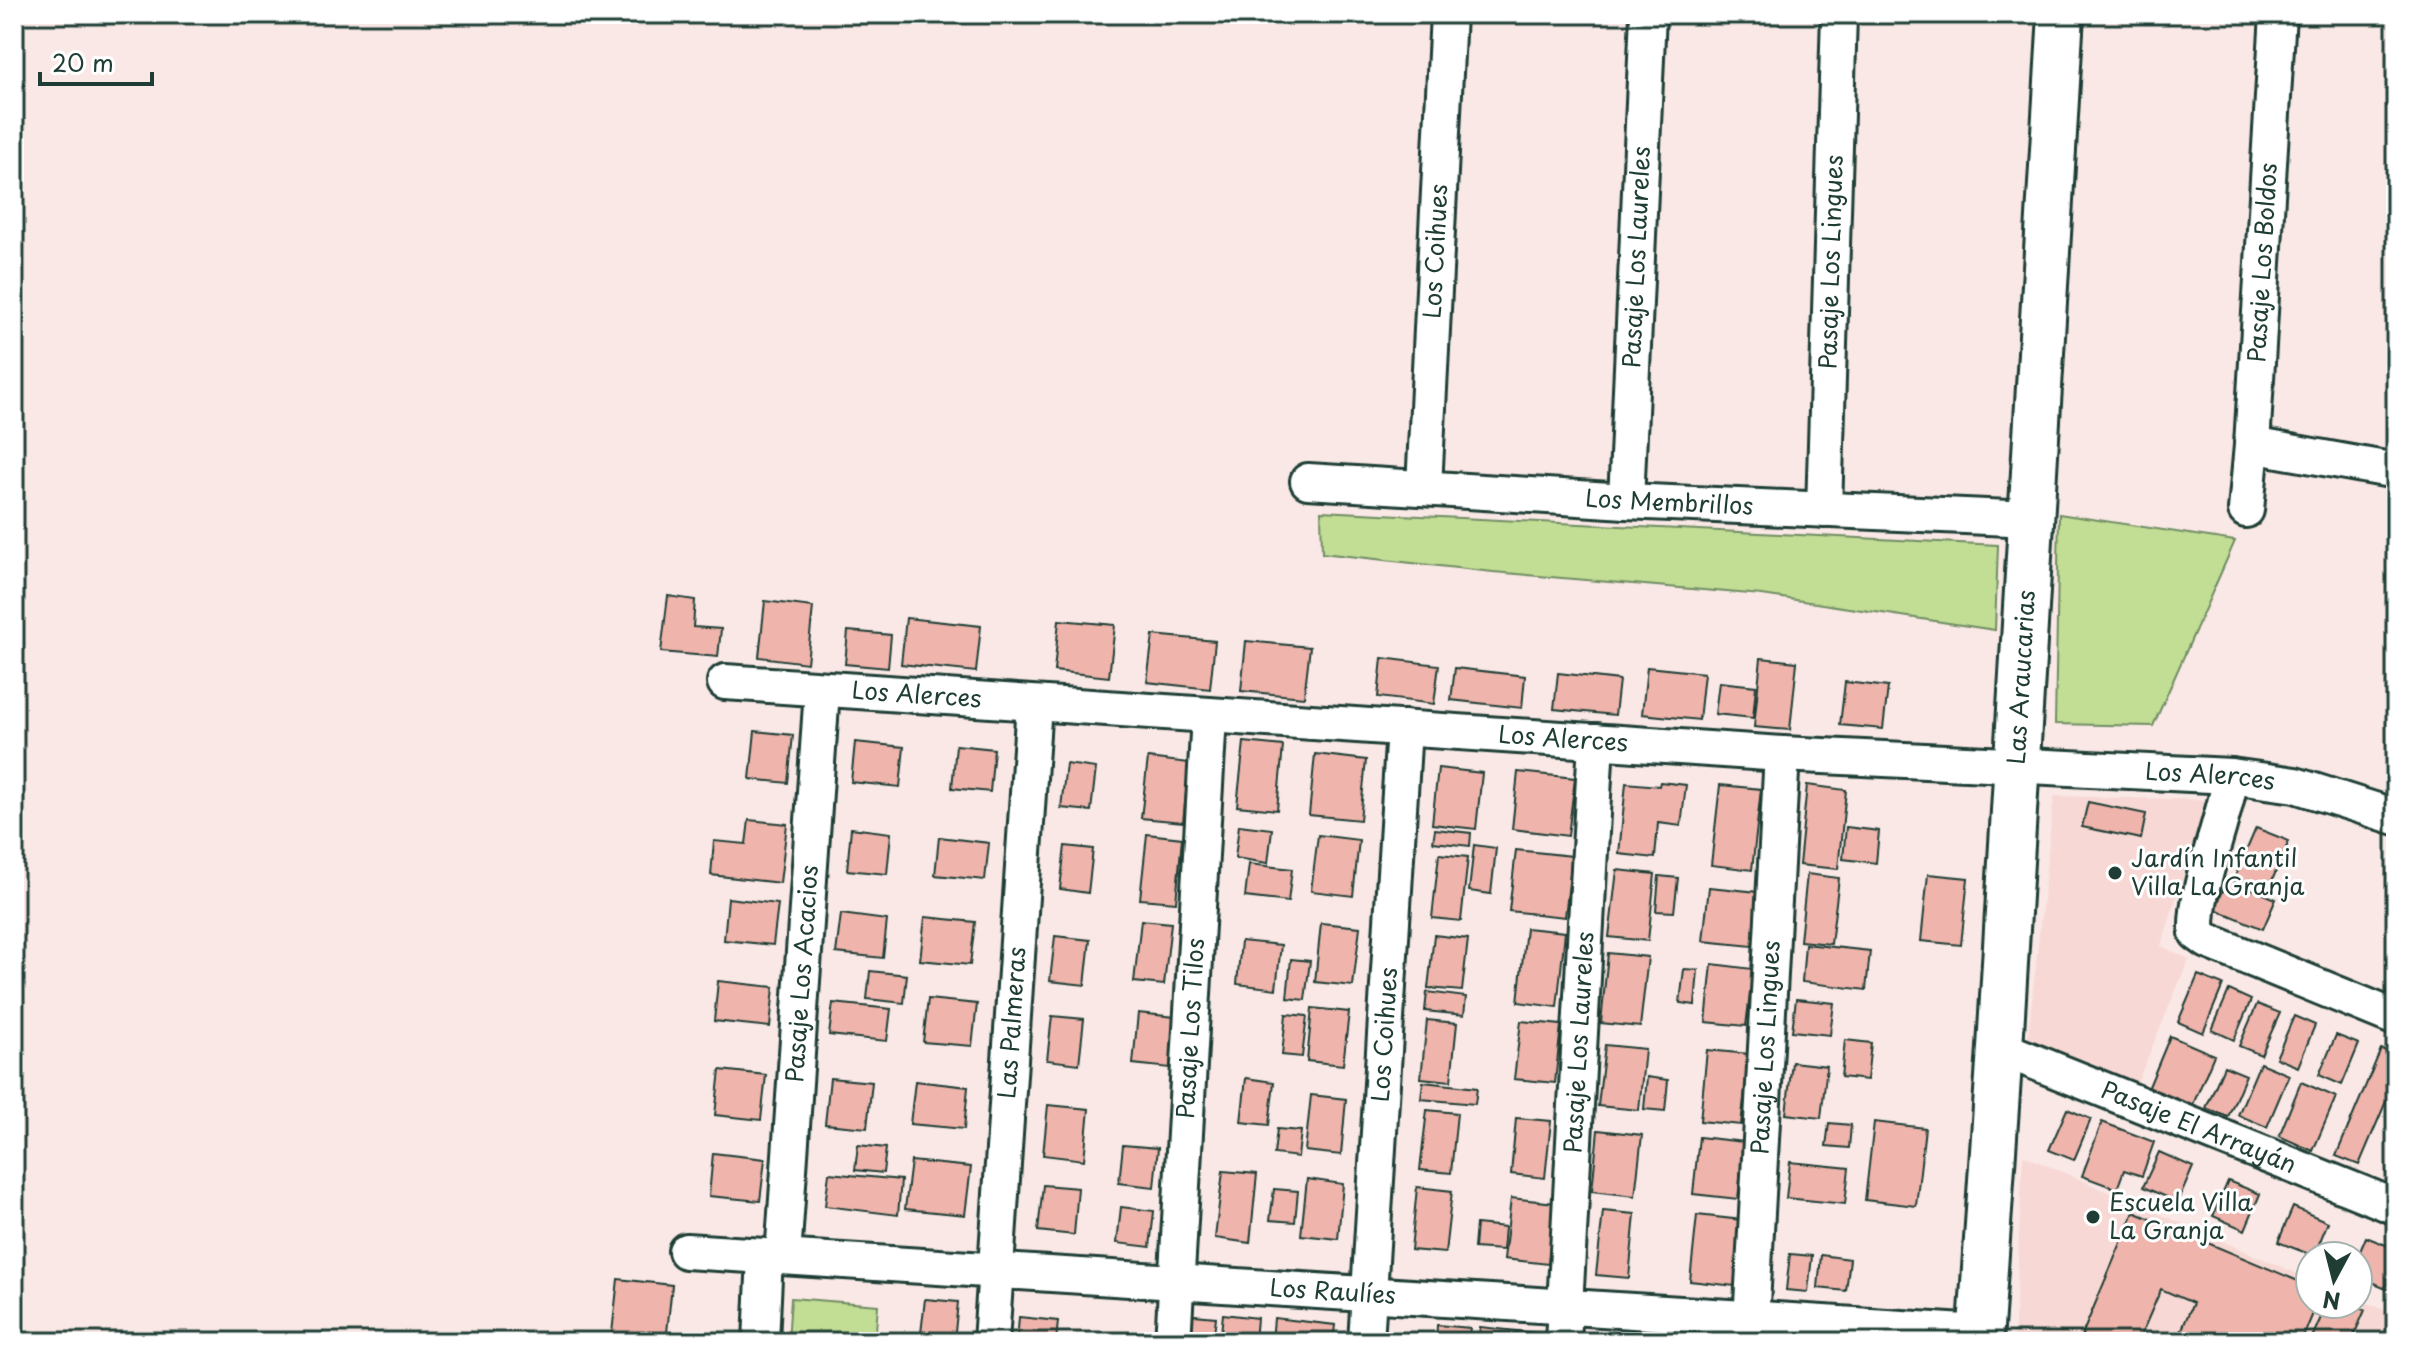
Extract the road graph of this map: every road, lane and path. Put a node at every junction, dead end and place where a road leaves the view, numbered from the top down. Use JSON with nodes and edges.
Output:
{"nodes":[{"id":1,"x":1448,"y":14,"type":"edge"},
{"id":2,"x":1648,"y":14,"type":"edge"},
{"id":3,"x":1839,"y":14,"type":"edge"},
{"id":4,"x":2061,"y":14,"type":"edge"},
{"id":5,"x":2278,"y":14,"type":"edge"},
{"id":6,"x":2252,"y":445,"type":"junction"},
{"id":7,"x":2396,"y":471,"type":"edge"},
{"id":8,"x":1308,"y":481,"type":"dead end"},
{"id":9,"x":1424,"y":487,"type":"junction"},
{"id":10,"x":1626,"y":501,"type":"junction"},
{"id":11,"x":1824,"y":510,"type":"junction"},
{"id":12,"x":2246,"y":510,"type":"dead end"},
{"id":13,"x":2032,"y":519,"type":"junction"},
{"id":14,"x":725,"y":682,"type":"dead end"},
{"id":15,"x":822,"y":690,"type":"junction"},
{"id":16,"x":1034,"y":704,"type":"junction"},
{"id":17,"x":1209,"y":716,"type":"junction"},
{"id":18,"x":1404,"y":728,"type":"junction"},
{"id":19,"x":1596,"y":741,"type":"junction"},
{"id":20,"x":1782,"y":754,"type":"junction"},
{"id":21,"x":2016,"y":766,"type":"junction"},
{"id":22,"x":2231,"y":776,"type":"junction"},
{"id":23,"x":2396,"y":817,"type":"edge"},
{"id":24,"x":2396,"y":1018,"type":"edge"},
{"id":25,"x":2000,"y":1048,"type":"junction"},
{"id":26,"x":2396,"y":1207,"type":"edge"},
{"id":27,"x":686,"y":1251,"type":"dead end"},
{"id":28,"x":774,"y":1256,"type":"junction"},
{"id":29,"x":996,"y":1270,"type":"junction"},
{"id":30,"x":1176,"y":1282,"type":"junction"},
{"id":31,"x":1368,"y":1295,"type":"junction"},
{"id":32,"x":1565,"y":1307,"type":"junction"},
{"id":33,"x":1751,"y":1330,"type":"edge"},
{"id":34,"x":1980,"y":1338,"type":"edge"},
{"id":35,"x":761,"y":1342,"type":"edge"},
{"id":36,"x":991,"y":1342,"type":"edge"},
{"id":37,"x":1173,"y":1342,"type":"edge"},
{"id":38,"x":1366,"y":1342,"type":"edge"},
{"id":39,"x":1563,"y":1342,"type":"edge"}],
"edges":[{"from":1,"to":9,"type":"street","name":"Los Coihues"},
{"from":2,"to":10,"type":"street","name":"Pasaje Los Laureles"},
{"from":3,"to":11,"type":"street","name":"Pasaje Los Lingues"},
{"from":4,"to":13,"type":"street","name":"Las Araucarias"},
{"from":5,"to":6,"type":"street","name":"Pasaje Los Boldos"},
{"from":6,"to":7,"type":"street"},
{"from":6,"to":12,"type":"street","name":"Pasaje Los Boldos"},
{"from":8,"to":9,"type":"street","name":"Los Membrillos"},
{"from":9,"to":10,"type":"street","name":"Los Membrillos"},
{"from":10,"to":11,"type":"street","name":"Los Membrillos"},
{"from":11,"to":13,"type":"street","name":"Los Membrillos"},
{"from":13,"to":21,"type":"street","name":"Las Araucarias"},
{"from":14,"to":15,"type":"street","name":"Los Alerces"},
{"from":15,"to":16,"type":"street","name":"Los Alerces"},
{"from":15,"to":28,"type":"street","name":"Pasaje Los Acacios"},
{"from":16,"to":17,"type":"street","name":"Los Alerces"},
{"from":16,"to":29,"type":"street","name":"Las Palmeras"},
{"from":17,"to":18,"type":"street","name":"Los Alerces"},
{"from":17,"to":30,"type":"street","name":"Pasaje Los Tilos"},
{"from":18,"to":19,"type":"street","name":"Los Alerces"},
{"from":18,"to":31,"type":"street","name":"Los Coihues"},
{"from":19,"to":20,"type":"street","name":"Los Alerces"},
{"from":19,"to":32,"type":"street","name":"Pasaje Los Laureles"},
{"from":20,"to":21,"type":"street","name":"Los Alerces"},
{"from":20,"to":33,"type":"street","name":"Pasaje Los Lingues"},
{"from":21,"to":22,"type":"street","name":"Los Alerces"},
{"from":21,"to":25,"type":"street","name":"Las Araucarias"},
{"from":22,"to":23,"type":"street","name":"Los Alerces"},
{"from":22,"to":24,"type":"street"},
{"from":25,"to":26,"type":"street","name":"Pasaje El Arrayán"},
{"from":25,"to":34,"type":"street","name":"Las Araucarias"},
{"from":27,"to":28,"type":"street","name":"Los Raulíes"},
{"from":28,"to":29,"type":"street","name":"Los Raulíes"},
{"from":28,"to":35,"type":"street","name":"Pasaje Los Acacios"},
{"from":29,"to":30,"type":"street","name":"Los Raulíes"},
{"from":29,"to":36,"type":"street","name":"Las Palmeras"},
{"from":30,"to":31,"type":"street","name":"Los Raulíes"},
{"from":30,"to":37,"type":"street","name":"Pasaje Los Tilos"},
{"from":31,"to":32,"type":"street","name":"Los Raulíes"},
{"from":31,"to":38,"type":"street","name":"Los Coihues"},
{"from":32,"to":33,"type":"street","name":"Los Raulíes"},
{"from":32,"to":39,"type":"street","name":"Pasaje Los Laureles"},
{"from":33,"to":34,"type":"street","name":"Los Raulíes"}]}
